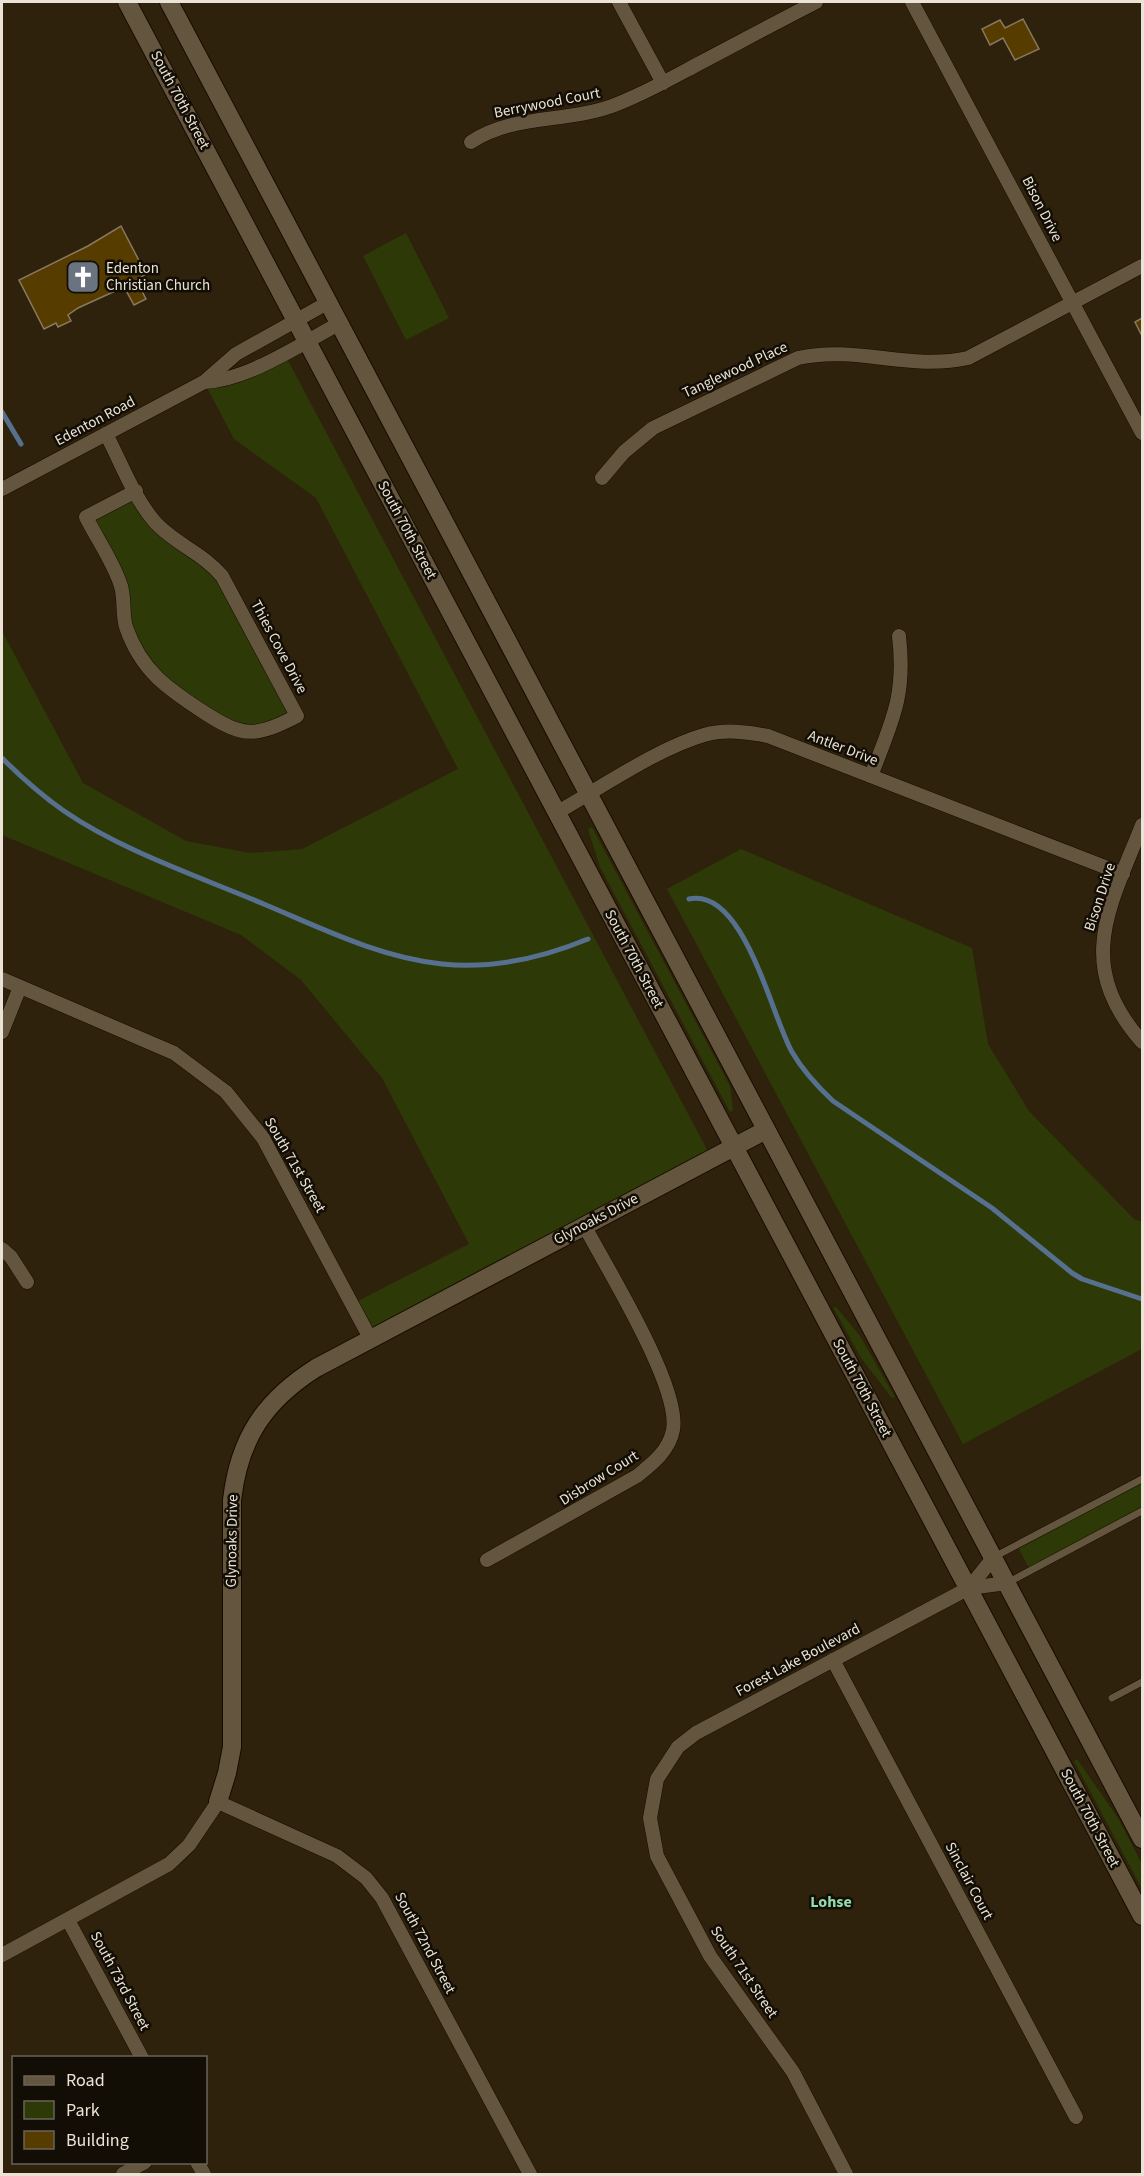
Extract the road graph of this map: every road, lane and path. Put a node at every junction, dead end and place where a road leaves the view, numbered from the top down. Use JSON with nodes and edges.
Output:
{"nodes":[{"id":1,"x":127,"y":2,"type":"edge"},
{"id":2,"x":169,"y":2,"type":"edge"},
{"id":3,"x":619,"y":2,"type":"edge"},
{"id":4,"x":816,"y":2,"type":"edge"},
{"id":5,"x":912,"y":2,"type":"edge"},
{"id":6,"x":663,"y":83,"type":"junction"},
{"id":7,"x":471,"y":142,"type":"dead end"},
{"id":8,"x":1143,"y":266,"type":"edge"},
{"id":9,"x":329,"y":302,"type":"junction"},
{"id":10,"x":1072,"y":303,"type":"junction"},
{"id":11,"x":296,"y":319,"type":"junction"},
{"id":12,"x":340,"y":323,"type":"junction"},
{"id":13,"x":307,"y":341,"type":"junction"},
{"id":14,"x":204,"y":382,"type":"junction"},
{"id":15,"x":1143,"y":433,"type":"edge"},
{"id":16,"x":106,"y":434,"type":"junction"},
{"id":17,"x":602,"y":478,"type":"dead end"},
{"id":18,"x":2,"y":489,"type":"edge"},
{"id":19,"x":136,"y":491,"type":"junction"},
{"id":20,"x":899,"y":636,"type":"dead end"},
{"id":21,"x":872,"y":776,"type":"junction"},
{"id":22,"x":588,"y":795,"type":"junction"},
{"id":23,"x":556,"y":813,"type":"junction"},
{"id":24,"x":1143,"y":825,"type":"edge"},
{"id":25,"x":1123,"y":874,"type":"junction"},
{"id":26,"x":2,"y":980,"type":"edge"},
{"id":27,"x":20,"y":987,"type":"junction"},
{"id":28,"x":2,"y":1032,"type":"edge"},
{"id":29,"x":1143,"y":1042,"type":"edge"},
{"id":30,"x":766,"y":1130,"type":"junction"},
{"id":31,"x":734,"y":1147,"type":"junction"},
{"id":32,"x":584,"y":1225,"type":"junction"},
{"id":33,"x":2,"y":1249,"type":"edge"},
{"id":34,"x":27,"y":1282,"type":"dead end"},
{"id":35,"x":370,"y":1338,"type":"junction"},
{"id":36,"x":1143,"y":1479,"type":"edge"},
{"id":37,"x":1143,"y":1511,"type":"edge"},
{"id":38,"x":994,"y":1557,"type":"junction"},
{"id":39,"x":487,"y":1560,"type":"dead end"},
{"id":40,"x":1007,"y":1583,"type":"junction"},
{"id":41,"x":969,"y":1588,"type":"junction"},
{"id":42,"x":833,"y":1660,"type":"junction"},
{"id":43,"x":1143,"y":1682,"type":"edge"},
{"id":44,"x":1112,"y":1698,"type":"dead end"},
{"id":45,"x":657,"y":1779,"type":"joint"},
{"id":46,"x":218,"y":1802,"type":"junction"},
{"id":47,"x":1143,"y":1839,"type":"edge"},
{"id":48,"x":1143,"y":1916,"type":"edge"},
{"id":49,"x":68,"y":1920,"type":"junction"},
{"id":50,"x":2,"y":1955,"type":"edge"},
{"id":51,"x":141,"y":2056,"type":"edge"},
{"id":52,"x":1076,"y":2117,"type":"dead end"},
{"id":53,"x":144,"y":2164,"type":"edge"},
{"id":54,"x":123,"y":2175,"type":"edge"},
{"id":55,"x":530,"y":2175,"type":"edge"},
{"id":56,"x":846,"y":2175,"type":"edge"}],
"edges":[{"from":1,"to":11,"type":"main road","name":"South 70th Street"},
{"from":2,"to":9,"type":"main road"},
{"from":3,"to":6,"type":"street"},
{"from":4,"to":6,"type":"street","name":"Berrywood Court"},
{"from":5,"to":10,"type":"street","name":"Bison Drive"},
{"from":6,"to":7,"type":"street","name":"Berrywood Court"},
{"from":8,"to":10,"type":"street","name":"Tanglewood Place"},
{"from":9,"to":11,"type":"street","name":"Edenton Road"},
{"from":9,"to":12,"type":"main road"},
{"from":10,"to":15,"type":"street","name":"Bison Drive"},
{"from":10,"to":17,"type":"street","name":"Tanglewood Place"},
{"from":11,"to":13,"type":"main road","name":"South 70th Street"},
{"from":11,"to":14,"type":"street","name":"Edenton Road"},
{"from":12,"to":13,"type":"street","name":"Edenton Road"},
{"from":12,"to":22,"type":"main road"},
{"from":13,"to":14,"type":"street","name":"Edenton Road"},
{"from":13,"to":23,"type":"main road","name":"South 70th Street"},
{"from":14,"to":16,"type":"street","name":"Edenton Road"},
{"from":16,"to":18,"type":"street","name":"Edenton Road"},
{"from":16,"to":19,"type":"street","name":"Thies Cove Drive"},
{"from":19,"to":19,"type":"street","name":"Thies Cove Drive"},
{"from":20,"to":21,"type":"street"},
{"from":21,"to":22,"type":"street","name":"Antler Drive"},
{"from":21,"to":25,"type":"street","name":"Antler Drive"},
{"from":22,"to":23,"type":"street","name":"Antler Drive"},
{"from":22,"to":30,"type":"main road"},
{"from":23,"to":31,"type":"main road","name":"South 70th Street"},
{"from":24,"to":25,"type":"street","name":"Bison Drive"},
{"from":25,"to":29,"type":"street","name":"Bison Drive"},
{"from":26,"to":27,"type":"street","name":"South 71st Street"},
{"from":27,"to":28,"type":"street"},
{"from":27,"to":35,"type":"street","name":"South 71st Street"},
{"from":30,"to":31,"type":"main road","name":"Glynoaks Drive"},
{"from":30,"to":38,"type":"main road"},
{"from":31,"to":32,"type":"main road","name":"Glynoaks Drive"},
{"from":31,"to":41,"type":"main road","name":"South 70th Street"},
{"from":32,"to":35,"type":"main road","name":"Glynoaks Drive"},
{"from":32,"to":39,"type":"street","name":"Disbrow Court"},
{"from":33,"to":34,"type":"street"},
{"from":35,"to":46,"type":"main road","name":"Glynoaks Drive"},
{"from":36,"to":38,"type":"lane","name":"Forest Lake Boulevard"},
{"from":37,"to":40,"type":"lane","name":"Forest Lake Boulevard"},
{"from":38,"to":40,"type":"main road"},
{"from":38,"to":41,"type":"street","name":"Forest Lake Boulevard"},
{"from":40,"to":41,"type":"street","name":"Forest Lake Boulevard"},
{"from":40,"to":47,"type":"main road"},
{"from":41,"to":42,"type":"street","name":"Forest Lake Boulevard"},
{"from":41,"to":48,"type":"main road","name":"South 70th Street"},
{"from":42,"to":45,"type":"street","name":"Forest Lake Boulevard"},
{"from":42,"to":52,"type":"street","name":"Sinclair Court"},
{"from":43,"to":44,"type":"lane"},
{"from":45,"to":56,"type":"street","name":"South 71st Street"},
{"from":46,"to":49,"type":"street","name":"Glynoaks Drive"},
{"from":46,"to":55,"type":"street","name":"South 72nd Street"},
{"from":49,"to":50,"type":"street","name":"Glynoaks Drive"},
{"from":49,"to":51,"type":"street","name":"South 73rd Street"},
{"from":53,"to":54,"type":"street"}]}
